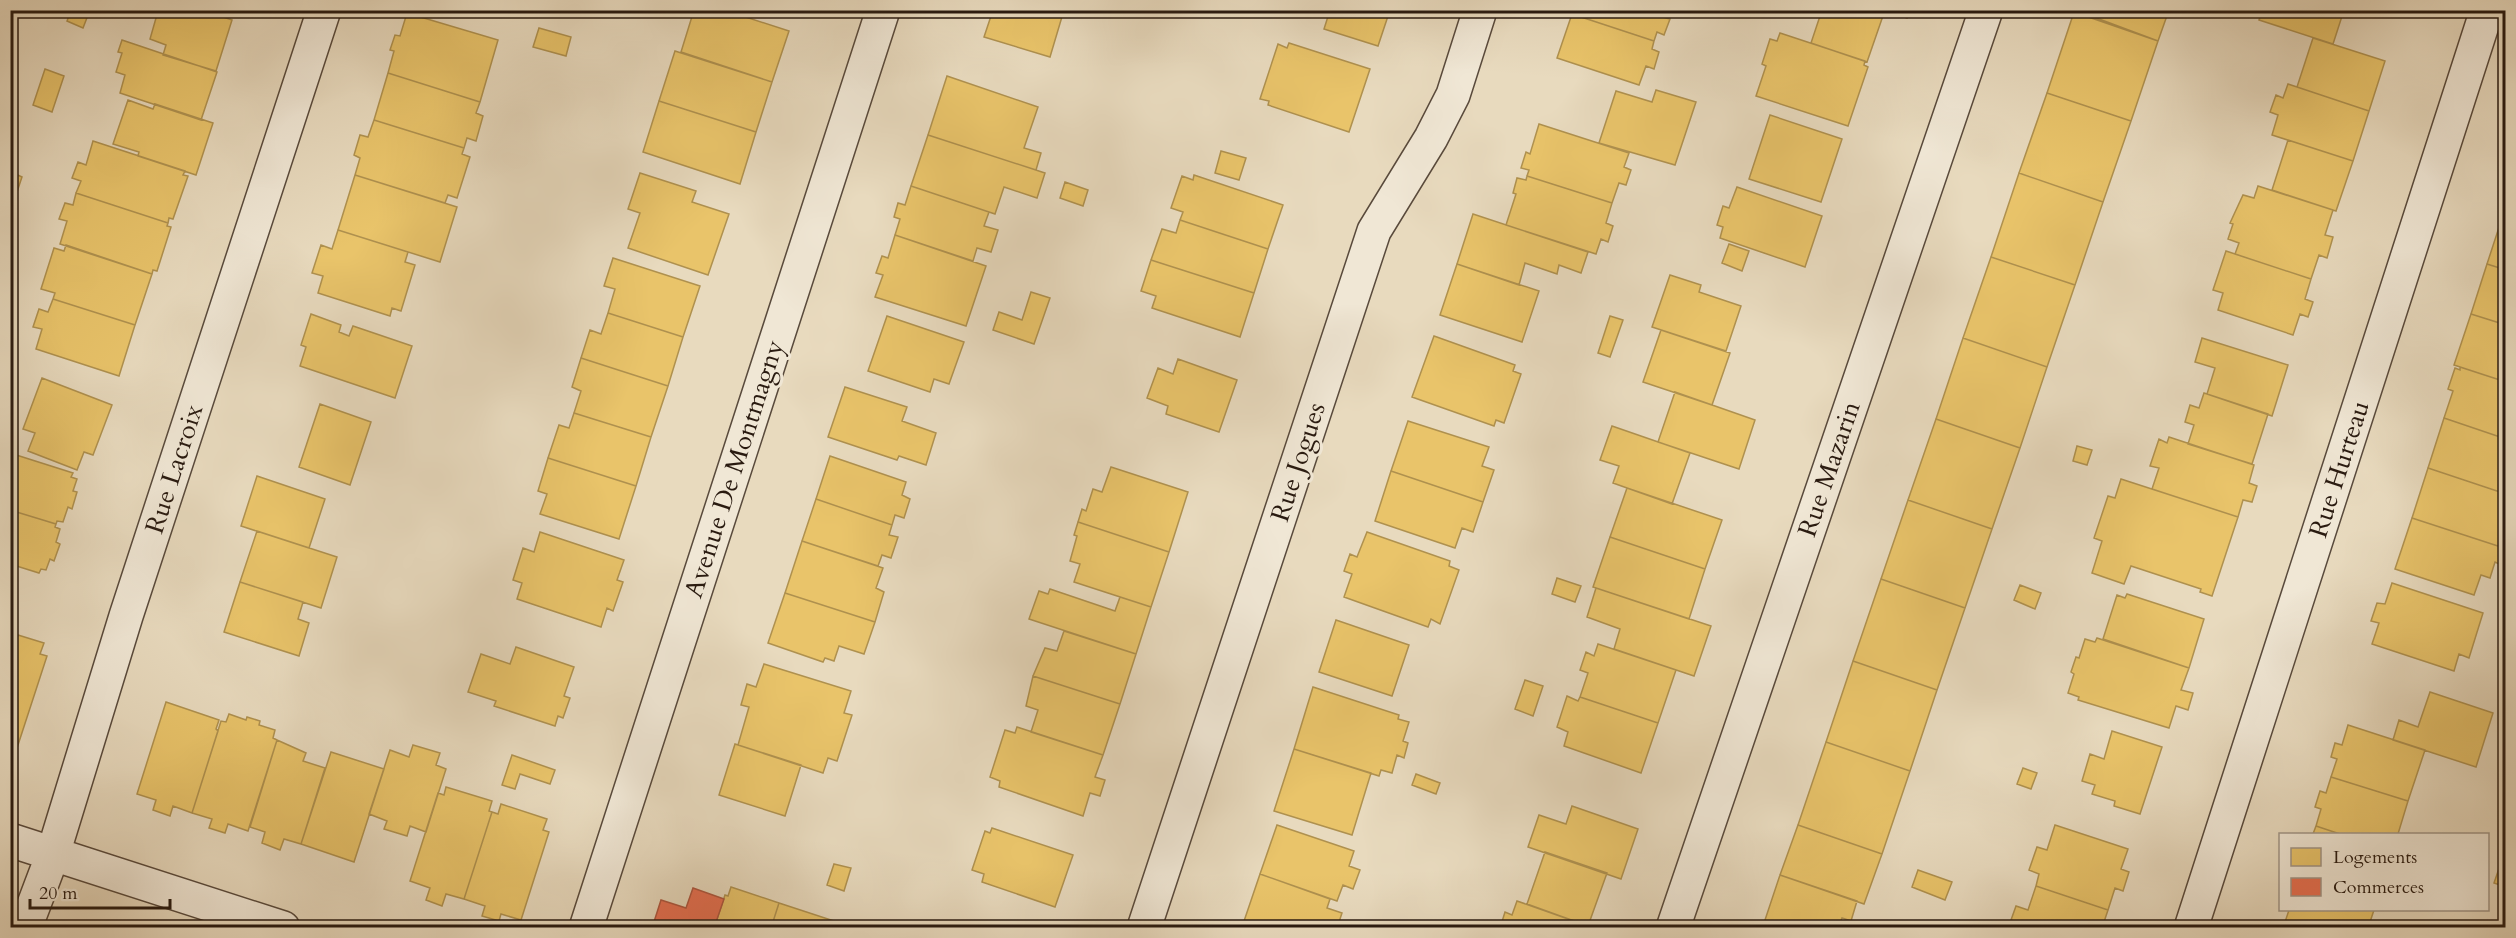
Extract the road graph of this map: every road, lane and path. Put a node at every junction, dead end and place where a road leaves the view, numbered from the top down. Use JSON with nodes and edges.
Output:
{"nodes":[{"id":1,"x":324,"y":10,"type":"edge"},
{"id":2,"x":883,"y":10,"type":"edge"},
{"id":3,"x":1480,"y":10,"type":"edge"},
{"id":4,"x":1986,"y":10,"type":"edge"},
{"id":5,"x":2487,"y":10,"type":"edge"},
{"id":6,"x":10,"y":840,"type":"edge"},
{"id":7,"x":53,"y":854,"type":"junction"},
{"id":8,"x":25,"y":927,"type":"edge"},
{"id":9,"x":283,"y":927,"type":"edge"},
{"id":10,"x":586,"y":927,"type":"edge"},
{"id":11,"x":1144,"y":927,"type":"edge"},
{"id":12,"x":1673,"y":927,"type":"edge"},
{"id":13,"x":2191,"y":927,"type":"edge"}],
"edges":[{"from":1,"to":7,"type":"street","name":"Rue Lacroix"},
{"from":2,"to":10,"type":"street","name":"Avenue De Montmagny"},
{"from":3,"to":11,"type":"street","name":"Rue Jogues"},
{"from":4,"to":12,"type":"street","name":"Rue Mazarin"},
{"from":5,"to":13,"type":"street","name":"Rue Hurteau"},
{"from":6,"to":7,"type":"street"},
{"from":7,"to":8,"type":"street","name":"Rue Lacroix"},
{"from":7,"to":9,"type":"street"}]}
